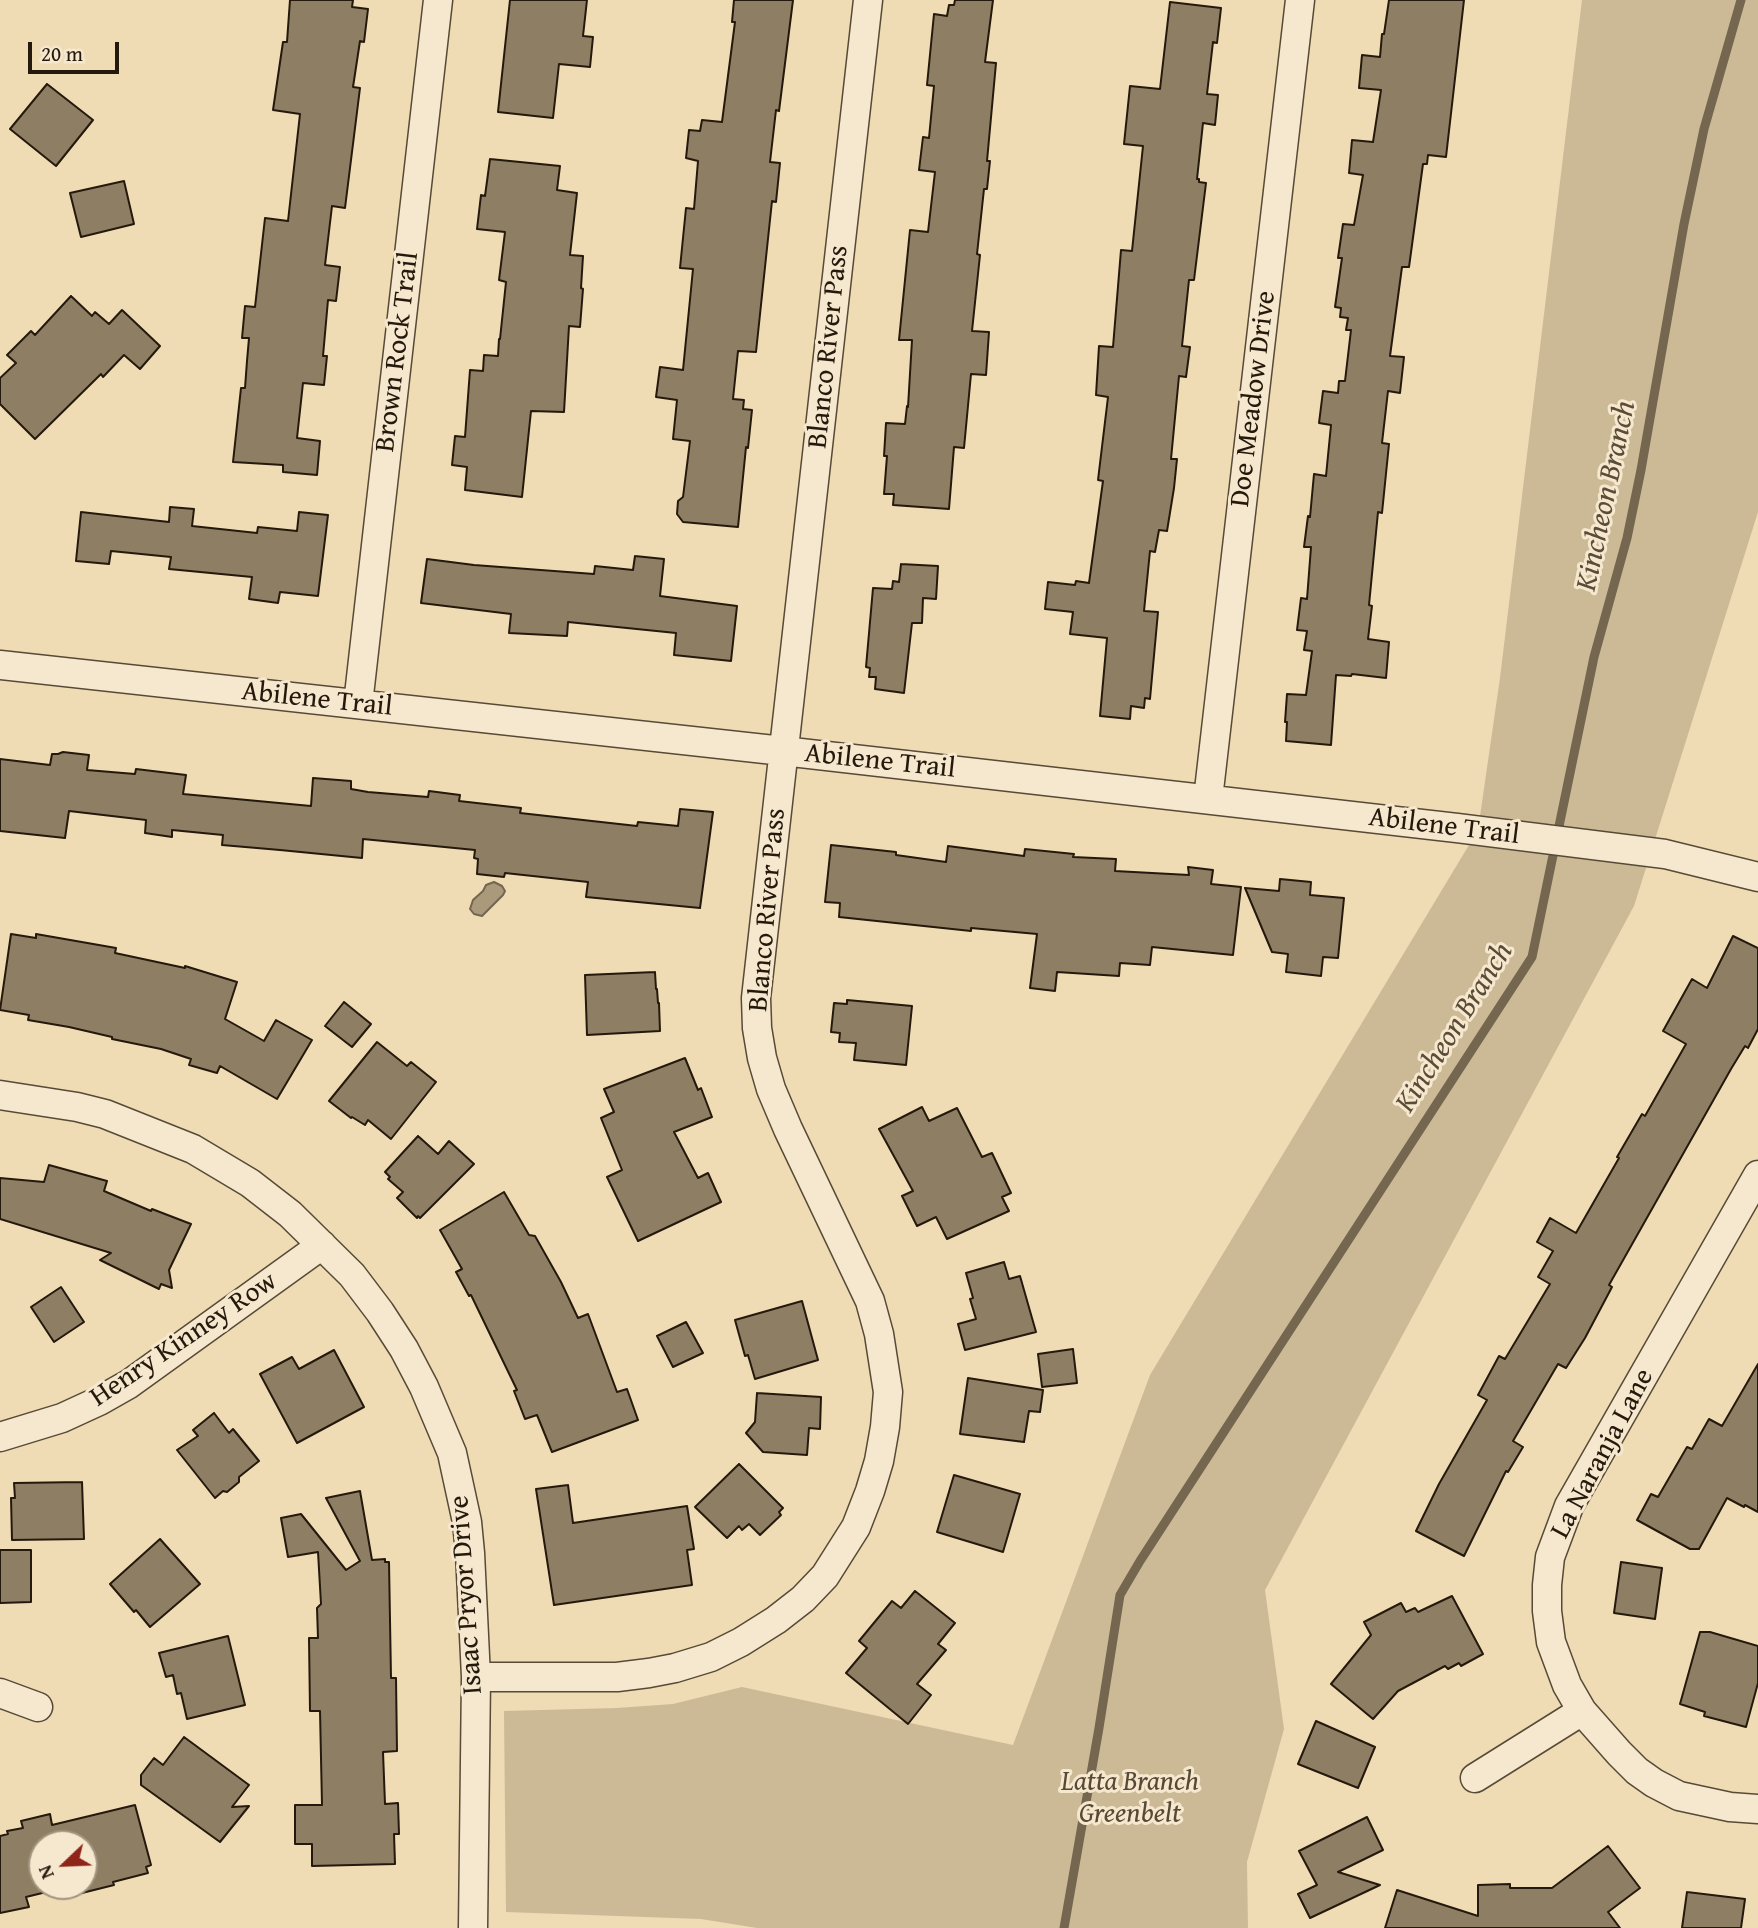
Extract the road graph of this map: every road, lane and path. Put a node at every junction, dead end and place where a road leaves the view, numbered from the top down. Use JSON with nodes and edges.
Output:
{"nodes":[{"id":1,"x":439,"y":0,"type":"edge"},
{"id":2,"x":868,"y":0,"type":"edge"},
{"id":3,"x":1300,"y":0,"type":"edge"},
{"id":4,"x":0,"y":665,"type":"edge"},
{"id":5,"x":358,"y":704,"type":"junction"},
{"id":6,"x":783,"y":751,"type":"junction"},
{"id":7,"x":1208,"y":799,"type":"junction"},
{"id":8,"x":1758,"y":877,"type":"edge"},
{"id":9,"x":0,"y":1095,"type":"edge"},
{"id":10,"x":1758,"y":1175,"type":"edge"},
{"id":11,"x":322,"y":1245,"type":"junction"},
{"id":12,"x":0,"y":1437,"type":"edge"},
{"id":13,"x":476,"y":1676,"type":"junction"},
{"id":14,"x":0,"y":1693,"type":"edge"},
{"id":15,"x":38,"y":1707,"type":"dead end"},
{"id":16,"x":1582,"y":1711,"type":"junction"},
{"id":17,"x":1475,"y":1778,"type":"dead end"},
{"id":18,"x":1758,"y":1809,"type":"edge"},
{"id":19,"x":473,"y":1928,"type":"edge"}],
"edges":[{"from":1,"to":5,"type":"street","name":"Brown Rock Trail"},
{"from":2,"to":6,"type":"street","name":"Blanco River Pass"},
{"from":3,"to":7,"type":"street","name":"Doe Meadow Drive"},
{"from":4,"to":5,"type":"street","name":"Abilene Trail"},
{"from":5,"to":6,"type":"street","name":"Abilene Trail"},
{"from":6,"to":7,"type":"street","name":"Abilene Trail"},
{"from":6,"to":13,"type":"street","name":"Blanco River Pass"},
{"from":7,"to":8,"type":"street","name":"Abilene Trail"},
{"from":9,"to":11,"type":"street","name":"Isaac Pryor Drive"},
{"from":10,"to":16,"type":"street","name":"La Naranja Lane"},
{"from":11,"to":12,"type":"street","name":"Henry Kinney Row"},
{"from":11,"to":13,"type":"street","name":"Isaac Pryor Drive"},
{"from":13,"to":19,"type":"street","name":"Isaac Pryor Drive"},
{"from":14,"to":15,"type":"street"},
{"from":16,"to":17,"type":"street"},
{"from":16,"to":18,"type":"street","name":"La Naranja Lane"}]}
